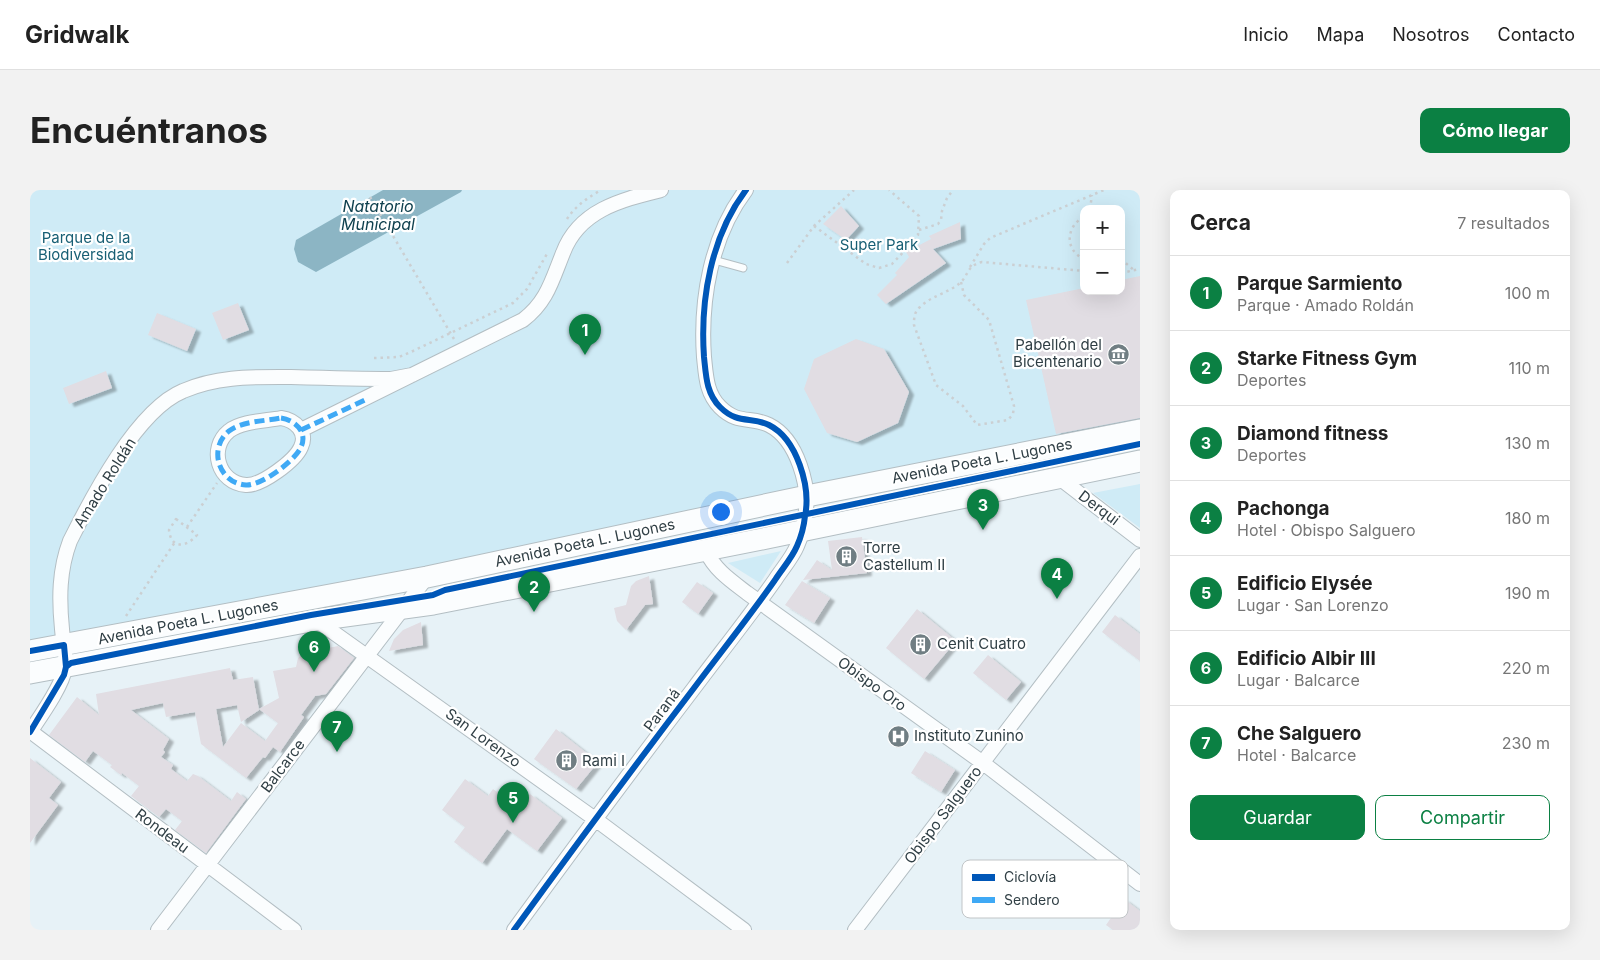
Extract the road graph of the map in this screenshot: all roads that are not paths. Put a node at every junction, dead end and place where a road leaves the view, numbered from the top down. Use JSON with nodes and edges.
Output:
{"nodes":[{"id":1,"x":661,"y":190,"type":"edge"},
{"id":2,"x":746,"y":190,"type":"edge"},
{"id":3,"x":714,"y":260,"type":"junction"},
{"id":4,"x":743,"y":268,"type":"dead end"},
{"id":5,"x":412,"y":376,"type":"junction"},
{"id":6,"x":301,"y":430,"type":"junction"},
{"id":7,"x":1140,"y":430,"type":"edge"},
{"id":8,"x":1140,"y":461,"type":"edge"},
{"id":9,"x":1058,"y":477,"type":"junction"},
{"id":10,"x":806,"y":496,"type":"junction"},
{"id":11,"x":802,"y":531,"type":"junction"},
{"id":12,"x":1140,"y":540,"type":"edge"},
{"id":13,"x":706,"y":551,"type":"junction"},
{"id":14,"x":1140,"y":556,"type":"edge"},
{"id":15,"x":427,"y":577,"type":"junction"},
{"id":16,"x":759,"y":602,"type":"junction"},
{"id":17,"x":404,"y":609,"type":"junction"},
{"id":18,"x":316,"y":620,"type":"junction"},
{"id":19,"x":64,"y":645,"type":"junction"},
{"id":20,"x":30,"y":652,"type":"edge"},
{"id":21,"x":367,"y":656,"type":"junction"},
{"id":22,"x":66,"y":667,"type":"junction"},
{"id":23,"x":30,"y":673,"type":"edge"},
{"id":24,"x":30,"y":732,"type":"edge"},
{"id":25,"x":983,"y":763,"type":"junction"},
{"id":26,"x":595,"y":819,"type":"junction"},
{"id":27,"x":1109,"y":860,"type":"edge"},
{"id":28,"x":208,"y":865,"type":"junction"},
{"id":29,"x":1128,"y":875,"type":"edge"},
{"id":30,"x":1140,"y":884,"type":"edge"},
{"id":31,"x":158,"y":930,"type":"edge"},
{"id":32,"x":294,"y":930,"type":"edge"},
{"id":33,"x":514,"y":930,"type":"edge"},
{"id":34,"x":744,"y":930,"type":"edge"},
{"id":35,"x":855,"y":930,"type":"edge"}],
"edges":[{"from":1,"to":5,"type":"street","name":"Amado Roldán"},
{"from":2,"to":3,"type":"street","name":"Paraná"},
{"from":3,"to":4,"type":"lane"},
{"from":3,"to":10,"type":"street","name":"Paraná"},
{"from":5,"to":6,"type":"street","name":"Amado Roldán"},
{"from":5,"to":19,"type":"street","name":"Amado Roldán"},
{"from":6,"to":6,"type":"street"},
{"from":7,"to":10,"type":"main road","name":"Avenida Poeta L. Lugones"},
{"from":8,"to":9,"type":"main road","name":"Avenida Poeta L. Lugones"},
{"from":9,"to":11,"type":"main road","name":"Avenida Poeta L. Lugones"},
{"from":9,"to":12,"type":"street","name":"Derqui"},
{"from":10,"to":11,"type":"street","name":"Paraná"},
{"from":10,"to":15,"type":"main road","name":"Avenida Poeta L. Lugones"},
{"from":11,"to":13,"type":"main road","name":"Avenida Poeta L. Lugones"},
{"from":11,"to":16,"type":"street","name":"Paraná"},
{"from":13,"to":16,"type":"street","name":"Obispo Oro"},
{"from":13,"to":17,"type":"main road","name":"Avenida Poeta L. Lugones"},
{"from":14,"to":25,"type":"street","name":"Obispo Salguero"},
{"from":15,"to":17,"type":"street","name":"Balcarce"},
{"from":15,"to":19,"type":"main road","name":"Avenida Poeta L. Lugones"},
{"from":16,"to":25,"type":"street","name":"Obispo Oro"},
{"from":16,"to":26,"type":"street","name":"Paraná"},
{"from":17,"to":18,"type":"main road","name":"Avenida Poeta L. Lugones"},
{"from":17,"to":21,"type":"street","name":"Balcarce"},
{"from":18,"to":21,"type":"street","name":"San Lorenzo"},
{"from":18,"to":22,"type":"main road","name":"Avenida Poeta L. Lugones"},
{"from":19,"to":20,"type":"main road","name":"Avenida Poeta L. Lugones"},
{"from":19,"to":22,"type":"street","name":"Amado Roldán"},
{"from":21,"to":26,"type":"street","name":"San Lorenzo"},
{"from":21,"to":28,"type":"street","name":"Balcarce"},
{"from":22,"to":23,"type":"main road","name":"Avenida Poeta L. Lugones"},
{"from":22,"to":24,"type":"street"},
{"from":24,"to":28,"type":"street","name":"Rondeau"},
{"from":25,"to":27,"type":"street","name":"Obispo Oro"},
{"from":25,"to":35,"type":"street","name":"Obispo Salguero"},
{"from":26,"to":33,"type":"street","name":"Paraná"},
{"from":26,"to":34,"type":"street","name":"San Lorenzo"},
{"from":28,"to":31,"type":"street","name":"Balcarce"},
{"from":28,"to":32,"type":"street","name":"Rondeau"},
{"from":29,"to":30,"type":"street","name":"Obispo Oro"}]}
